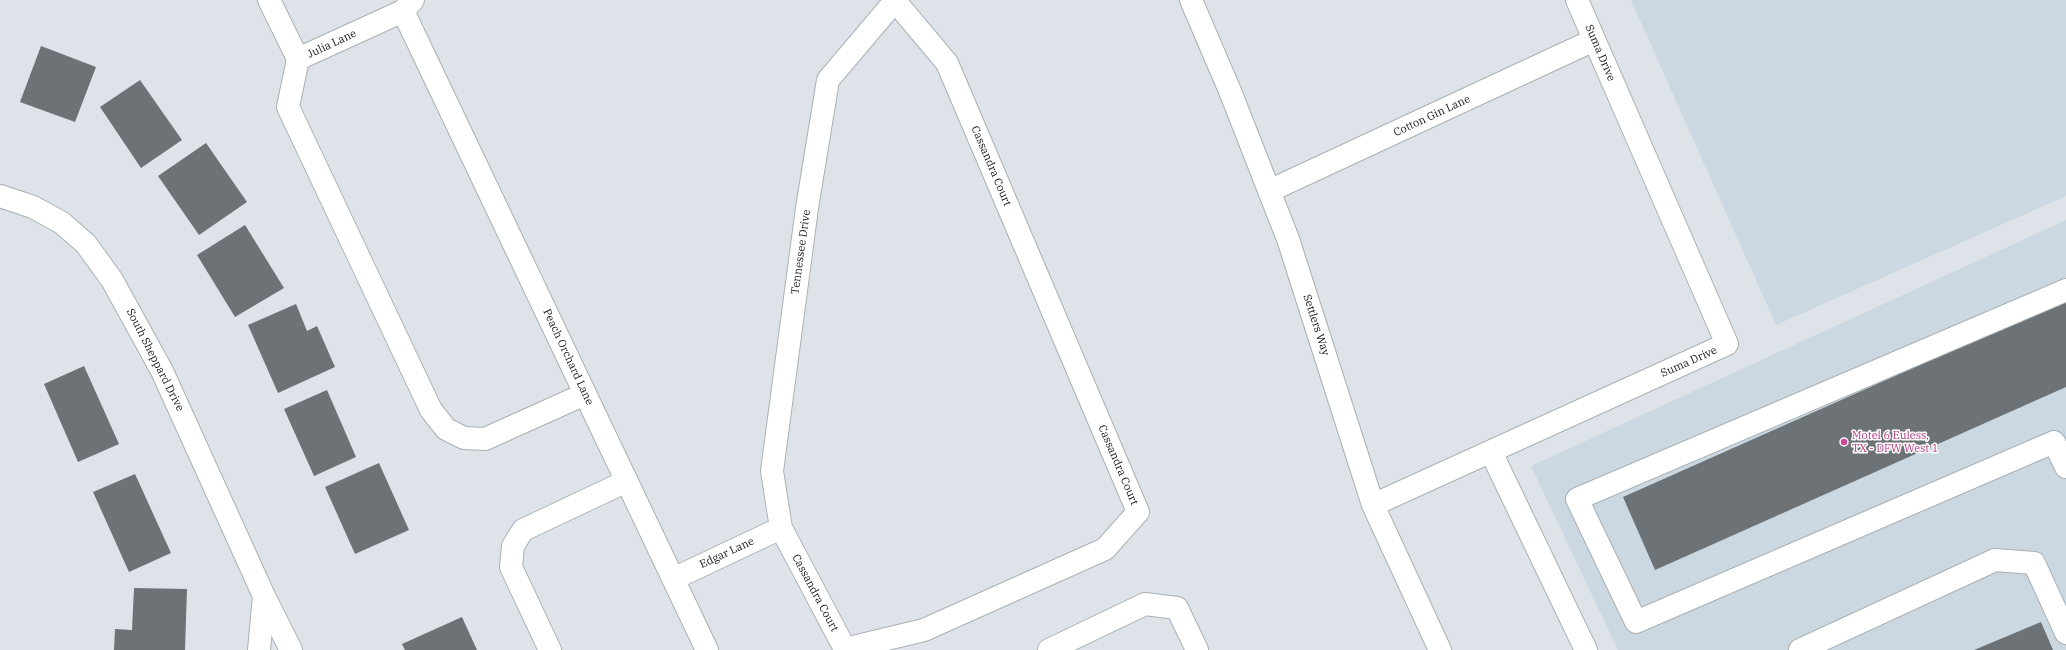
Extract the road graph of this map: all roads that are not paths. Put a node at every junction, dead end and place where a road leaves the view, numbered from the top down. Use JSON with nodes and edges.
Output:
{"nodes":[{"id":1,"x":269,"y":0,"type":"edge"},
{"id":2,"x":1191,"y":0,"type":"edge"},
{"id":3,"x":1577,"y":0,"type":"edge"},
{"id":4,"x":896,"y":1,"type":"edge"},
{"id":5,"x":408,"y":5,"type":"edge"},
{"id":6,"x":1594,"y":40,"type":"junction"},
{"id":7,"x":298,"y":59,"type":"junction"},
{"id":8,"x":1269,"y":191,"type":"junction"},
{"id":9,"x":0,"y":196,"type":"edge"},
{"id":10,"x":2066,"y":290,"type":"edge"},
{"id":11,"x":585,"y":394,"type":"junction"},
{"id":12,"x":1491,"y":452,"type":"junction"},
{"id":13,"x":2066,"y":467,"type":"edge"},
{"id":14,"x":626,"y":481,"type":"junction"},
{"id":15,"x":1374,"y":505,"type":"junction"},
{"id":16,"x":781,"y":528,"type":"junction"},
{"id":17,"x":673,"y":579,"type":"junction"},
{"id":18,"x":264,"y":596,"type":"junction"},
{"id":19,"x":2066,"y":633,"type":"edge"},
{"id":20,"x":845,"y":649,"type":"edge"},
{"id":21,"x":259,"y":650,"type":"edge"},
{"id":22,"x":291,"y":650,"type":"edge"},
{"id":23,"x":550,"y":650,"type":"edge"},
{"id":24,"x":707,"y":650,"type":"edge"},
{"id":25,"x":1049,"y":650,"type":"edge"},
{"id":26,"x":1197,"y":650,"type":"edge"},
{"id":27,"x":1440,"y":650,"type":"edge"},
{"id":28,"x":1586,"y":650,"type":"edge"},
{"id":29,"x":1800,"y":650,"type":"edge"}],
"edges":[{"from":1,"to":7,"type":"street","name":"Julia Lane"},
{"from":2,"to":8,"type":"street","name":"Settlers Way"},
{"from":3,"to":6,"type":"street","name":"Suma Drive"},
{"from":4,"to":16,"type":"street","name":"Tennessee Drive"},
{"from":4,"to":20,"type":"street","name":"Cassandra Court"},
{"from":5,"to":7,"type":"street","name":"Julia Lane"},
{"from":5,"to":11,"type":"street","name":"Peach Orchard Lane"},
{"from":6,"to":8,"type":"street","name":"Cotton Gin Lane"},
{"from":6,"to":12,"type":"street","name":"Suma Drive"},
{"from":7,"to":11,"type":"street"},
{"from":8,"to":15,"type":"street","name":"Settlers Way"},
{"from":9,"to":18,"type":"street","name":"South Sheppard Drive"},
{"from":10,"to":13,"type":"street"},
{"from":11,"to":14,"type":"street","name":"Peach Orchard Lane"},
{"from":12,"to":15,"type":"street","name":"Suma Drive"},
{"from":12,"to":28,"type":"street"},
{"from":14,"to":17,"type":"street","name":"Peach Orchard Lane"},
{"from":14,"to":23,"type":"street"},
{"from":15,"to":27,"type":"street","name":"Settlers Way"},
{"from":16,"to":17,"type":"street","name":"Edgar Lane"},
{"from":16,"to":20,"type":"street","name":"Cassandra Court"},
{"from":17,"to":24,"type":"street","name":"Peach Orchard Lane"},
{"from":18,"to":21,"type":"street"},
{"from":18,"to":22,"type":"street","name":"South Sheppard Drive"},
{"from":19,"to":29,"type":"street"},
{"from":25,"to":26,"type":"street"}]}
